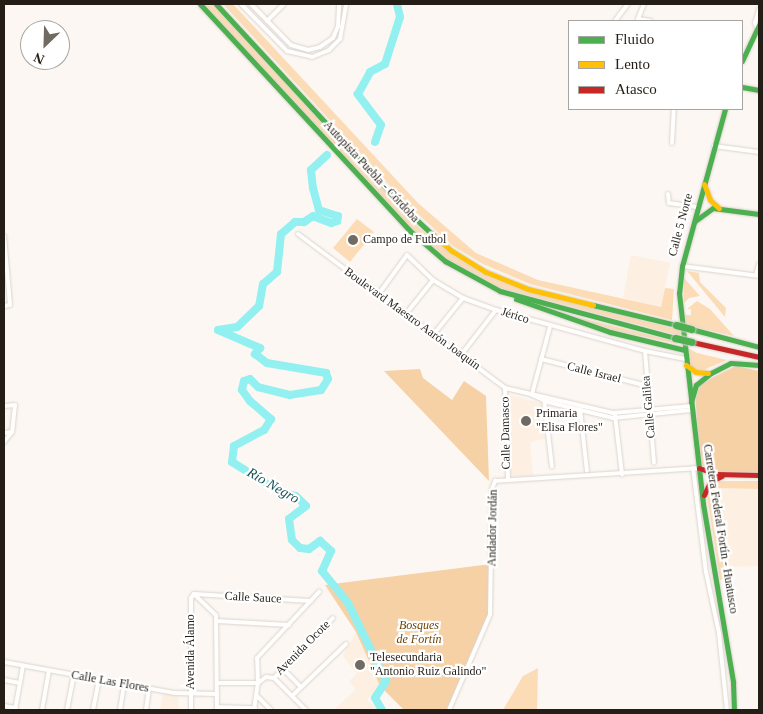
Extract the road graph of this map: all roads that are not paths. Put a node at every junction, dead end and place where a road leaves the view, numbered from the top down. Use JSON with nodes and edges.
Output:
{"nodes":[{"id":1,"x":200,"y":4,"type":"edge"},
{"id":2,"x":216,"y":4,"type":"edge"},
{"id":3,"x":241,"y":4,"type":"edge"},
{"id":4,"x":252,"y":4,"type":"edge"},
{"id":5,"x":284,"y":4,"type":"edge"},
{"id":6,"x":339,"y":4,"type":"edge"},
{"id":7,"x":346,"y":4,"type":"edge"},
{"id":8,"x":628,"y":4,"type":"edge"},
{"id":9,"x":644,"y":4,"type":"edge"},
{"id":10,"x":759,"y":10,"type":"edge"},
{"id":11,"x":616,"y":20,"type":"edge"},
{"id":12,"x":638,"y":20,"type":"edge"},
{"id":13,"x":268,"y":21,"type":"junction"},
{"id":14,"x":262,"y":26,"type":"junction"},
{"id":15,"x":759,"y":28,"type":"edge"},
{"id":16,"x":743,"y":59,"type":"edge"},
{"id":17,"x":743,"y":88,"type":"edge"},
{"id":18,"x":759,"y":90,"type":"edge"},
{"id":19,"x":674,"y":110,"type":"edge"},
{"id":20,"x":725,"y":110,"type":"edge"},
{"id":21,"x":672,"y":143,"type":"dead end"},
{"id":22,"x":714,"y":146,"type":"junction"},
{"id":23,"x":759,"y":152,"type":"edge"},
{"id":24,"x":704,"y":184,"type":"junction"},
{"id":25,"x":668,"y":194,"type":"dead end"},
{"id":26,"x":698,"y":207,"type":"junction"},
{"id":27,"x":719,"y":208,"type":"junction"},
{"id":28,"x":759,"y":214,"type":"edge"},
{"id":29,"x":693,"y":223,"type":"junction"},
{"id":30,"x":298,"y":234,"type":"dead end"},
{"id":31,"x":4,"y":236,"type":"edge"},
{"id":32,"x":759,"y":264,"type":"edge"},
{"id":33,"x":682,"y":266,"type":"junction"},
{"id":34,"x":758,"y":276,"type":"edge"},
{"id":35,"x":432,"y":280,"type":"junction"},
{"id":36,"x":500,"y":291,"type":"junction"},
{"id":37,"x":378,"y":295,"type":"junction"},
{"id":38,"x":463,"y":298,"type":"junction"},
{"id":39,"x":4,"y":306,"type":"edge"},
{"id":40,"x":496,"y":310,"type":"junction"},
{"id":41,"x":406,"y":315,"type":"junction"},
{"id":42,"x":550,"y":327,"type":"junction"},
{"id":43,"x":433,"y":335,"type":"junction"},
{"id":44,"x":758,"y":346,"type":"edge"},
{"id":45,"x":684,"y":350,"type":"junction"},
{"id":46,"x":645,"y":351,"type":"junction"},
{"id":47,"x":461,"y":355,"type":"junction"},
{"id":48,"x":759,"y":357,"type":"edge"},
{"id":49,"x":541,"y":359,"type":"junction"},
{"id":50,"x":686,"y":362,"type":"junction"},
{"id":51,"x":759,"y":365,"type":"edge"},
{"id":52,"x":711,"y":373,"type":"junction"},
{"id":53,"x":648,"y":386,"type":"junction"},
{"id":54,"x":505,"y":388,"type":"junction"},
{"id":55,"x":531,"y":395,"type":"junction"},
{"id":56,"x":544,"y":398,"type":"junction"},
{"id":57,"x":579,"y":405,"type":"junction"},
{"id":58,"x":4,"y":406,"type":"edge"},
{"id":59,"x":692,"y":406,"type":"junction"},
{"id":60,"x":580,"y":410,"type":"junction"},
{"id":61,"x":649,"y":412,"type":"junction"},
{"id":62,"x":615,"y":415,"type":"junction"},
{"id":63,"x":12,"y":432,"type":"junction"},
{"id":64,"x":4,"y":433,"type":"edge"},
{"id":65,"x":4,"y":442,"type":"edge"},
{"id":66,"x":654,"y":463,"type":"dead end"},
{"id":67,"x":552,"y":467,"type":"dead end"},
{"id":68,"x":696,"y":468,"type":"junction"},
{"id":69,"x":587,"y":471,"type":"dead end"},
{"id":70,"x":622,"y":475,"type":"junction"},
{"id":71,"x":725,"y":475,"type":"junction"},
{"id":72,"x":759,"y":475,"type":"edge"},
{"id":73,"x":508,"y":479,"type":"junction"},
{"id":74,"x":703,"y":504,"type":"junction"},
{"id":75,"x":319,"y":592,"type":"dead end"},
{"id":76,"x":194,"y":594,"type":"junction"},
{"id":77,"x":311,"y":601,"type":"junction"},
{"id":78,"x":333,"y":618,"type":"dead end"},
{"id":79,"x":216,"y":621,"type":"junction"},
{"id":80,"x":289,"y":624,"type":"junction"},
{"id":81,"x":346,"y":644,"type":"dead end"},
{"id":82,"x":4,"y":662,"type":"edge"},
{"id":83,"x":23,"y":666,"type":"junction"},
{"id":84,"x":283,"y":669,"type":"junction"},
{"id":85,"x":49,"y":671,"type":"junction"},
{"id":86,"x":74,"y":676,"type":"junction"},
{"id":87,"x":274,"y":678,"type":"junction"},
{"id":88,"x":4,"y":680,"type":"edge"},
{"id":89,"x":99,"y":680,"type":"junction"},
{"id":90,"x":20,"y":683,"type":"junction"},
{"id":91,"x":217,"y":683,"type":"junction"},
{"id":92,"x":258,"y":683,"type":"junction"},
{"id":93,"x":124,"y":684,"type":"junction"},
{"id":94,"x":301,"y":687,"type":"junction"},
{"id":95,"x":149,"y":689,"type":"junction"},
{"id":96,"x":191,"y":694,"type":"junction"},
{"id":97,"x":217,"y":694,"type":"junction"},
{"id":98,"x":257,"y":696,"type":"junction"},
{"id":99,"x":292,"y":696,"type":"junction"},
{"id":100,"x":4,"y":706,"type":"edge"},
{"id":101,"x":217,"y":708,"type":"edge"},
{"id":102,"x":16,"y":709,"type":"edge"},
{"id":103,"x":254,"y":709,"type":"edge"},
{"id":104,"x":42,"y":710,"type":"edge"},
{"id":105,"x":67,"y":710,"type":"edge"},
{"id":106,"x":93,"y":710,"type":"edge"},
{"id":107,"x":120,"y":710,"type":"edge"},
{"id":108,"x":146,"y":710,"type":"edge"},
{"id":109,"x":191,"y":710,"type":"edge"},
{"id":110,"x":270,"y":710,"type":"edge"},
{"id":111,"x":306,"y":710,"type":"edge"},
{"id":112,"x":449,"y":710,"type":"edge"},
{"id":113,"x":727,"y":710,"type":"edge"},
{"id":114,"x":734,"y":710,"type":"edge"}],
"edges":[{"from":1,"to":36,"type":"main road","name":"Autopista Puebla - Córdoba"},
{"from":2,"to":44,"type":"main road","name":"Autopista Puebla - Córdoba","bridge":true},
{"from":3,"to":14,"type":"street"},
{"from":4,"to":13,"type":"street"},
{"from":5,"to":13,"type":"street"},
{"from":6,"to":13,"type":"street"},
{"from":7,"to":14,"type":"street"},
{"from":8,"to":11,"type":"street"},
{"from":9,"to":12,"type":"street"},
{"from":10,"to":15,"type":"street"},
{"from":13,"to":14,"type":"street"},
{"from":15,"to":16,"type":"main road"},
{"from":17,"to":18,"type":"main road"},
{"from":19,"to":21,"type":"street"},
{"from":20,"to":22,"type":"main road","name":"Calle 5 Norte"},
{"from":22,"to":23,"type":"street"},
{"from":22,"to":24,"type":"main road","name":"Calle 5 Norte"},
{"from":24,"to":26,"type":"main road","name":"Calle 5 Norte"},
{"from":24,"to":27,"type":"main road"},
{"from":25,"to":26,"type":"street"},
{"from":26,"to":29,"type":"main road","name":"Calle 5 Norte"},
{"from":27,"to":28,"type":"main road"},
{"from":27,"to":29,"type":"main road"},
{"from":29,"to":33,"type":"main road","name":"Calle 5 Norte"},
{"from":30,"to":37,"type":"street","name":"Boulevard Maestro Aarón Joaquín"},
{"from":31,"to":39,"type":"street"},
{"from":32,"to":34,"type":"street"},
{"from":33,"to":34,"type":"street"},
{"from":33,"to":45,"type":"main road","name":"Calle 5 Norte"},
{"from":35,"to":37,"type":"street","name":"Jérico"},
{"from":35,"to":38,"type":"street","name":"Jérico"},
{"from":35,"to":41,"type":"street"},
{"from":36,"to":45,"type":"main road"},
{"from":36,"to":48,"type":"main road","name":"Autopista Puebla - Córdoba","bridge":true},
{"from":37,"to":41,"type":"street","name":"Boulevard Maestro Aarón Joaquín"},
{"from":38,"to":40,"type":"street","name":"Jérico"},
{"from":38,"to":43,"type":"street"},
{"from":40,"to":42,"type":"street","name":"Jérico"},
{"from":40,"to":47,"type":"street"},
{"from":41,"to":43,"type":"street","name":"Boulevard Maestro Aarón Joaquín"},
{"from":42,"to":46,"type":"street","name":"Jérico"},
{"from":42,"to":49,"type":"street"},
{"from":43,"to":47,"type":"street","name":"Boulevard Maestro Aarón Joaquín"},
{"from":45,"to":50,"type":"main road","name":"Carretera Federal Fortín - Huatusco"},
{"from":46,"to":50,"type":"street","name":"Jérico"},
{"from":46,"to":53,"type":"street","name":"Calle Galilea"},
{"from":47,"to":54,"type":"street","name":"Boulevard Maestro Aarón Joaquín"},
{"from":49,"to":53,"type":"street","name":"Calle Israel"},
{"from":49,"to":55,"type":"street"},
{"from":50,"to":52,"type":"main road"},
{"from":50,"to":59,"type":"main road","name":"Carretera Federal Fortín - Huatusco"},
{"from":51,"to":52,"type":"main road"},
{"from":52,"to":59,"type":"main road"},
{"from":53,"to":61,"type":"street","name":"Calle Galilea"},
{"from":54,"to":55,"type":"street","name":"Boulevard Maestro Aarón Joaquín"},
{"from":54,"to":73,"type":"street","name":"Calle Damasco"},
{"from":55,"to":56,"type":"street","name":"Boulevard Maestro Aarón Joaquín"},
{"from":56,"to":57,"type":"street","name":"Boulevard Maestro Aarón Joaquín"},
{"from":56,"to":60,"type":"street","name":"Boulevard Maestro Aarón Joaquín"},
{"from":56,"to":67,"type":"street"},
{"from":57,"to":60,"type":"street"},
{"from":57,"to":62,"type":"street","name":"Boulevard Maestro Aarón Joaquín"},
{"from":58,"to":63,"type":"street"},
{"from":59,"to":61,"type":"street","name":"Boulevard Maestro Aarón Joaquín"},
{"from":59,"to":68,"type":"main road","name":"Carretera Federal Fortín - Huatusco"},
{"from":60,"to":62,"type":"street","name":"Boulevard Maestro Aarón Joaquín"},
{"from":60,"to":69,"type":"street"},
{"from":61,"to":62,"type":"street","name":"Boulevard Maestro Aarón Joaquín"},
{"from":61,"to":66,"type":"street","name":"Calle Galilea"},
{"from":62,"to":70,"type":"street"},
{"from":63,"to":64,"type":"street"},
{"from":63,"to":65,"type":"street"},
{"from":68,"to":70,"type":"street","name":"Andador Jordán"},
{"from":68,"to":71,"type":"main road"},
{"from":68,"to":74,"type":"main road","name":"Carretera Federal Fortín - Huatusco"},
{"from":68,"to":113,"type":"street"},
{"from":70,"to":73,"type":"street","name":"Andador Jordán"},
{"from":71,"to":72,"type":"main road"},
{"from":71,"to":74,"type":"main road"},
{"from":73,"to":112,"type":"street","name":"Andador Jordán"},
{"from":74,"to":114,"type":"main road","name":"Carretera Federal Fortín - Huatusco"},
{"from":75,"to":77,"type":"street"},
{"from":76,"to":77,"type":"street","name":"Calle Sauce"},
{"from":76,"to":79,"type":"street"},
{"from":76,"to":96,"type":"street","name":"Avenida Álamo"},
{"from":77,"to":80,"type":"street"},
{"from":78,"to":84,"type":"street","name":"Avenida Ocote"},
{"from":79,"to":80,"type":"street"},
{"from":79,"to":91,"type":"street"},
{"from":80,"to":92,"type":"street"},
{"from":81,"to":94,"type":"street"},
{"from":82,"to":83,"type":"street","name":"Calle Las Flores"},
{"from":83,"to":85,"type":"street","name":"Calle Las Flores"},
{"from":83,"to":90,"type":"street"},
{"from":84,"to":87,"type":"street","name":"Avenida Ocote"},
{"from":84,"to":94,"type":"street"},
{"from":85,"to":86,"type":"street","name":"Calle Las Flores"},
{"from":85,"to":104,"type":"street"},
{"from":86,"to":89,"type":"street","name":"Calle Las Flores"},
{"from":86,"to":105,"type":"street"},
{"from":87,"to":92,"type":"street"},
{"from":87,"to":99,"type":"street"},
{"from":88,"to":90,"type":"street"},
{"from":89,"to":93,"type":"street","name":"Calle Las Flores"},
{"from":89,"to":106,"type":"street"},
{"from":90,"to":102,"type":"street"},
{"from":91,"to":92,"type":"street"},
{"from":91,"to":97,"type":"street"},
{"from":92,"to":98,"type":"street"},
{"from":93,"to":95,"type":"street","name":"Calle Las Flores"},
{"from":93,"to":107,"type":"street"},
{"from":94,"to":99,"type":"street"},
{"from":95,"to":96,"type":"street","name":"Calle Las Flores"},
{"from":95,"to":108,"type":"street"},
{"from":96,"to":97,"type":"street","name":"Calle Las Flores"},
{"from":96,"to":109,"type":"street","name":"Avenida Álamo"},
{"from":97,"to":101,"type":"street"},
{"from":98,"to":103,"type":"street"},
{"from":98,"to":110,"type":"street"},
{"from":99,"to":111,"type":"street"},
{"from":100,"to":102,"type":"street"},
{"from":101,"to":103,"type":"street"}]}
